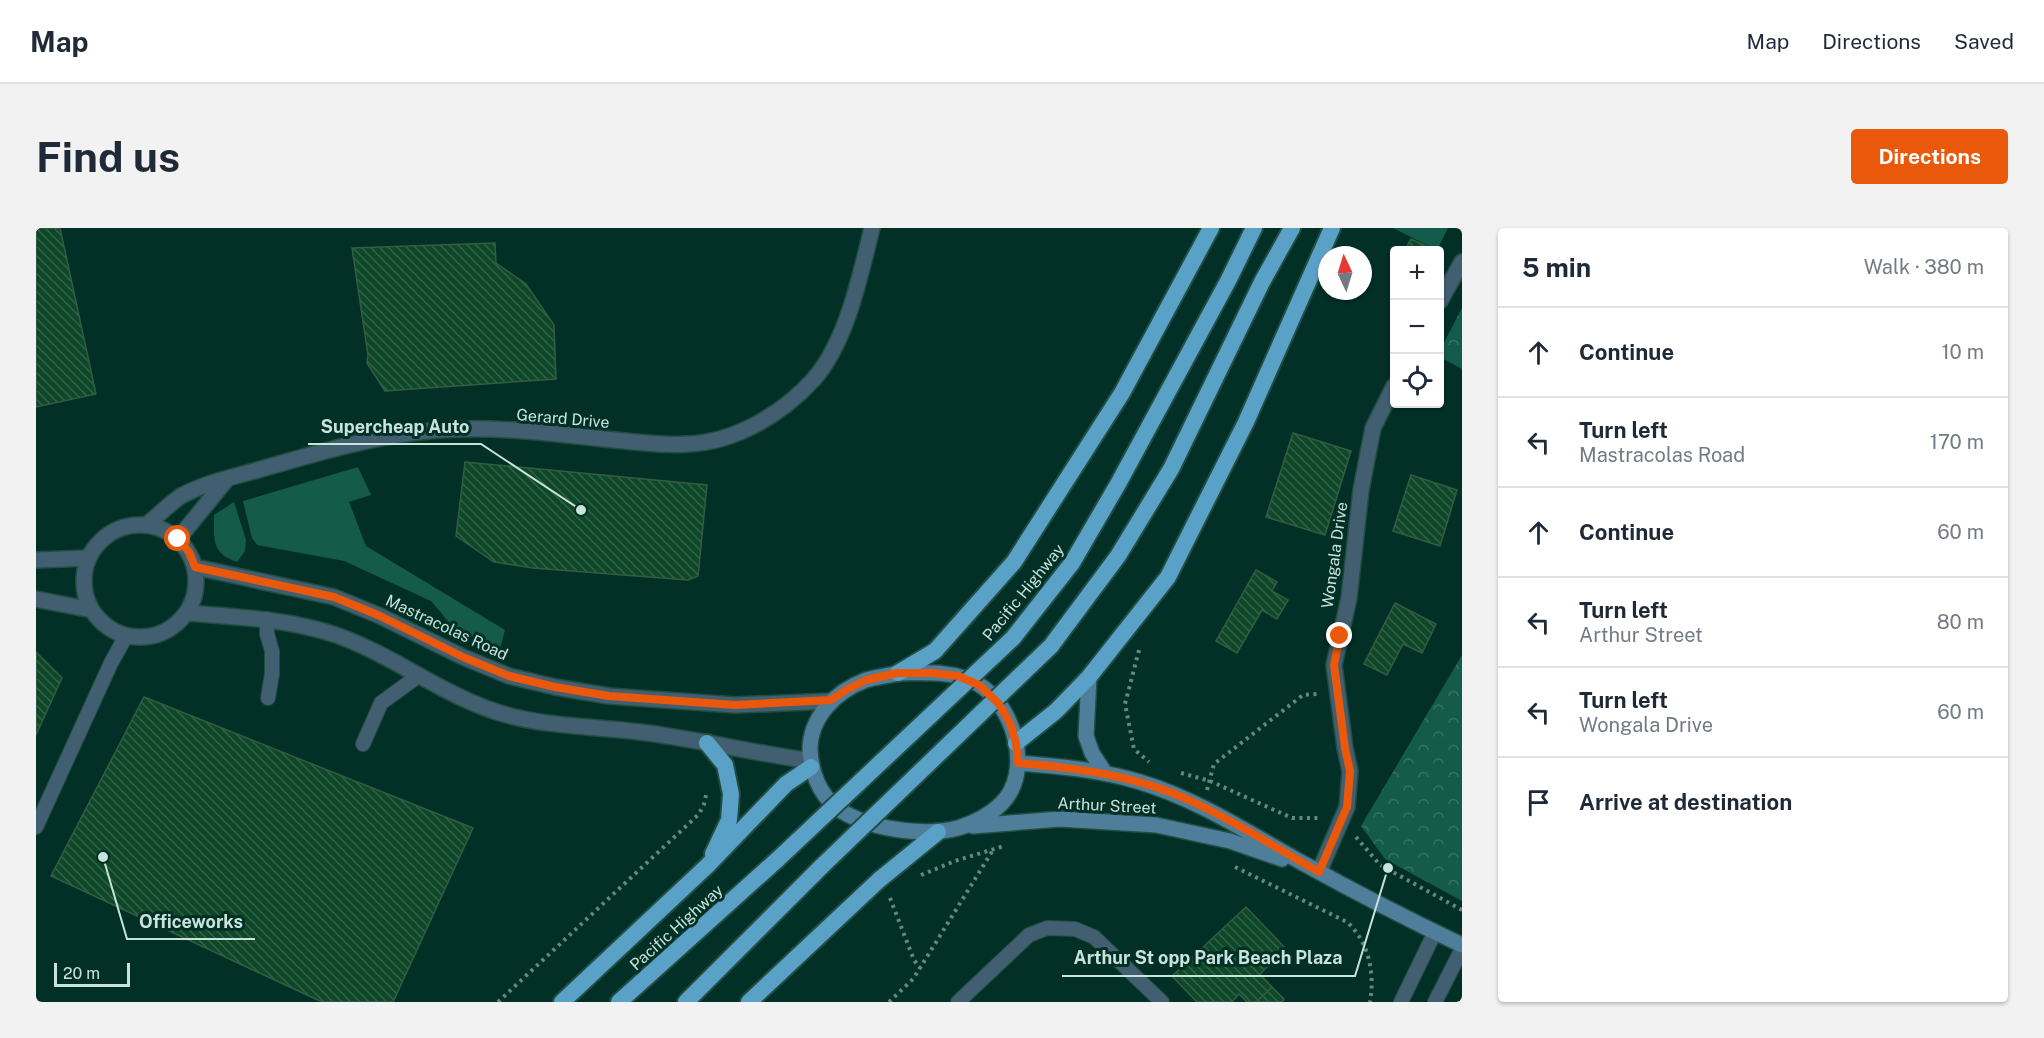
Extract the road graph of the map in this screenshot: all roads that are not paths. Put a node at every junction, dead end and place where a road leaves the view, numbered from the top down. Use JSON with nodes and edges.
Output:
{"nodes":[{"id":1,"x":872,"y":228,"type":"edge"},
{"id":2,"x":1211,"y":228,"type":"edge"},
{"id":3,"x":1254,"y":228,"type":"edge"},
{"id":4,"x":1292,"y":228,"type":"edge"},
{"id":5,"x":1332,"y":228,"type":"edge"},
{"id":6,"x":1462,"y":262,"type":"edge"},
{"id":7,"x":1441,"y":300,"type":"edge"},
{"id":8,"x":1390,"y":396,"type":"edge"},
{"id":9,"x":227,"y":479,"type":"junction"},
{"id":10,"x":146,"y":525,"type":"junction"},
{"id":11,"x":178,"y":539,"type":"junction"},
{"id":12,"x":89,"y":558,"type":"junction"},
{"id":13,"x":36,"y":560,"type":"edge"},
{"id":14,"x":195,"y":567,"type":"junction"},
{"id":15,"x":36,"y":599,"type":"edge"},
{"id":16,"x":92,"y":610,"type":"junction"},
{"id":17,"x":188,"y":613,"type":"junction"},
{"id":18,"x":267,"y":620,"type":"junction"},
{"id":19,"x":126,"y":636,"type":"junction"},
{"id":20,"x":897,"y":673,"type":"junction"},
{"id":21,"x":418,"y":676,"type":"junction"},
{"id":22,"x":1089,"y":677,"type":"junction"},
{"id":23,"x":268,"y":698,"type":"dead end"},
{"id":24,"x":831,"y":700,"type":"junction"},
{"id":25,"x":707,"y":743,"type":"junction"},
{"id":26,"x":1016,"y":743,"type":"junction"},
{"id":27,"x":363,"y":744,"type":"dead end"},
{"id":28,"x":1018,"y":763,"type":"junction"},
{"id":29,"x":811,"y":764,"type":"junction"},
{"id":30,"x":1105,"y":773,"type":"junction"},
{"id":31,"x":36,"y":828,"type":"edge"},
{"id":32,"x":958,"y":828,"type":"junction"},
{"id":33,"x":938,"y":832,"type":"junction"},
{"id":34,"x":707,"y":866,"type":"junction"},
{"id":35,"x":1319,"y":872,"type":"junction"},
{"id":36,"x":1435,"y":932,"type":"junction"},
{"id":37,"x":1462,"y":947,"type":"edge"},
{"id":38,"x":562,"y":1002,"type":"edge"},
{"id":39,"x":620,"y":1002,"type":"edge"},
{"id":40,"x":686,"y":1002,"type":"edge"},
{"id":41,"x":749,"y":1002,"type":"edge"},
{"id":42,"x":958,"y":1002,"type":"edge"},
{"id":43,"x":1162,"y":1002,"type":"edge"},
{"id":44,"x":1401,"y":1002,"type":"edge"},
{"id":45,"x":1435,"y":1002,"type":"edge"}],
"edges":[{"from":1,"to":9,"type":"street","name":"Gerard Drive"},
{"from":2,"to":20,"type":"highway"},
{"from":3,"to":39,"type":"highway","name":"Pacific Highway","bridge":true},
{"from":4,"to":40,"type":"highway","bridge":true},
{"from":5,"to":22,"type":"highway"},
{"from":6,"to":7,"type":"street"},
{"from":8,"to":35,"type":"street","name":"Wongala Drive"},
{"from":9,"to":10,"type":"street","name":"Gerard Drive"},
{"from":9,"to":11,"type":"street"},
{"from":10,"to":11,"type":"street"},
{"from":10,"to":12,"type":"street"},
{"from":11,"to":14,"type":"street"},
{"from":12,"to":13,"type":"street"},
{"from":12,"to":16,"type":"street"},
{"from":14,"to":17,"type":"street"},
{"from":14,"to":24,"type":"street","name":"Mastracolas Road"},
{"from":15,"to":16,"type":"street"},
{"from":16,"to":19,"type":"street"},
{"from":17,"to":18,"type":"street"},
{"from":17,"to":19,"type":"street"},
{"from":18,"to":21,"type":"street"},
{"from":18,"to":23,"type":"lane"},
{"from":19,"to":31,"type":"lane"},
{"from":20,"to":24,"type":"main road"},
{"from":20,"to":26,"type":"main road"},
{"from":21,"to":25,"type":"street"},
{"from":21,"to":27,"type":"lane"},
{"from":22,"to":26,"type":"highway"},
{"from":22,"to":30,"type":"main road"},
{"from":24,"to":29,"type":"main road"},
{"from":25,"to":29,"type":"street"},
{"from":25,"to":34,"type":"highway"},
{"from":26,"to":28,"type":"main road"},
{"from":28,"to":30,"type":"main road","name":"Arthur Street"},
{"from":28,"to":32,"type":"main road"},
{"from":29,"to":33,"type":"main road"},
{"from":29,"to":34,"type":"highway"},
{"from":30,"to":35,"type":"main road","name":"Arthur Street"},
{"from":32,"to":33,"type":"main road"},
{"from":32,"to":35,"type":"main road","name":"Arthur Street"},
{"from":33,"to":41,"type":"highway"},
{"from":34,"to":38,"type":"highway"},
{"from":35,"to":36,"type":"main road","name":"Arthur Street"},
{"from":36,"to":37,"type":"main road","name":"Arthur Street"},
{"from":36,"to":44,"type":"lane"},
{"from":37,"to":45,"type":"lane"},
{"from":42,"to":43,"type":"lane"}]}
